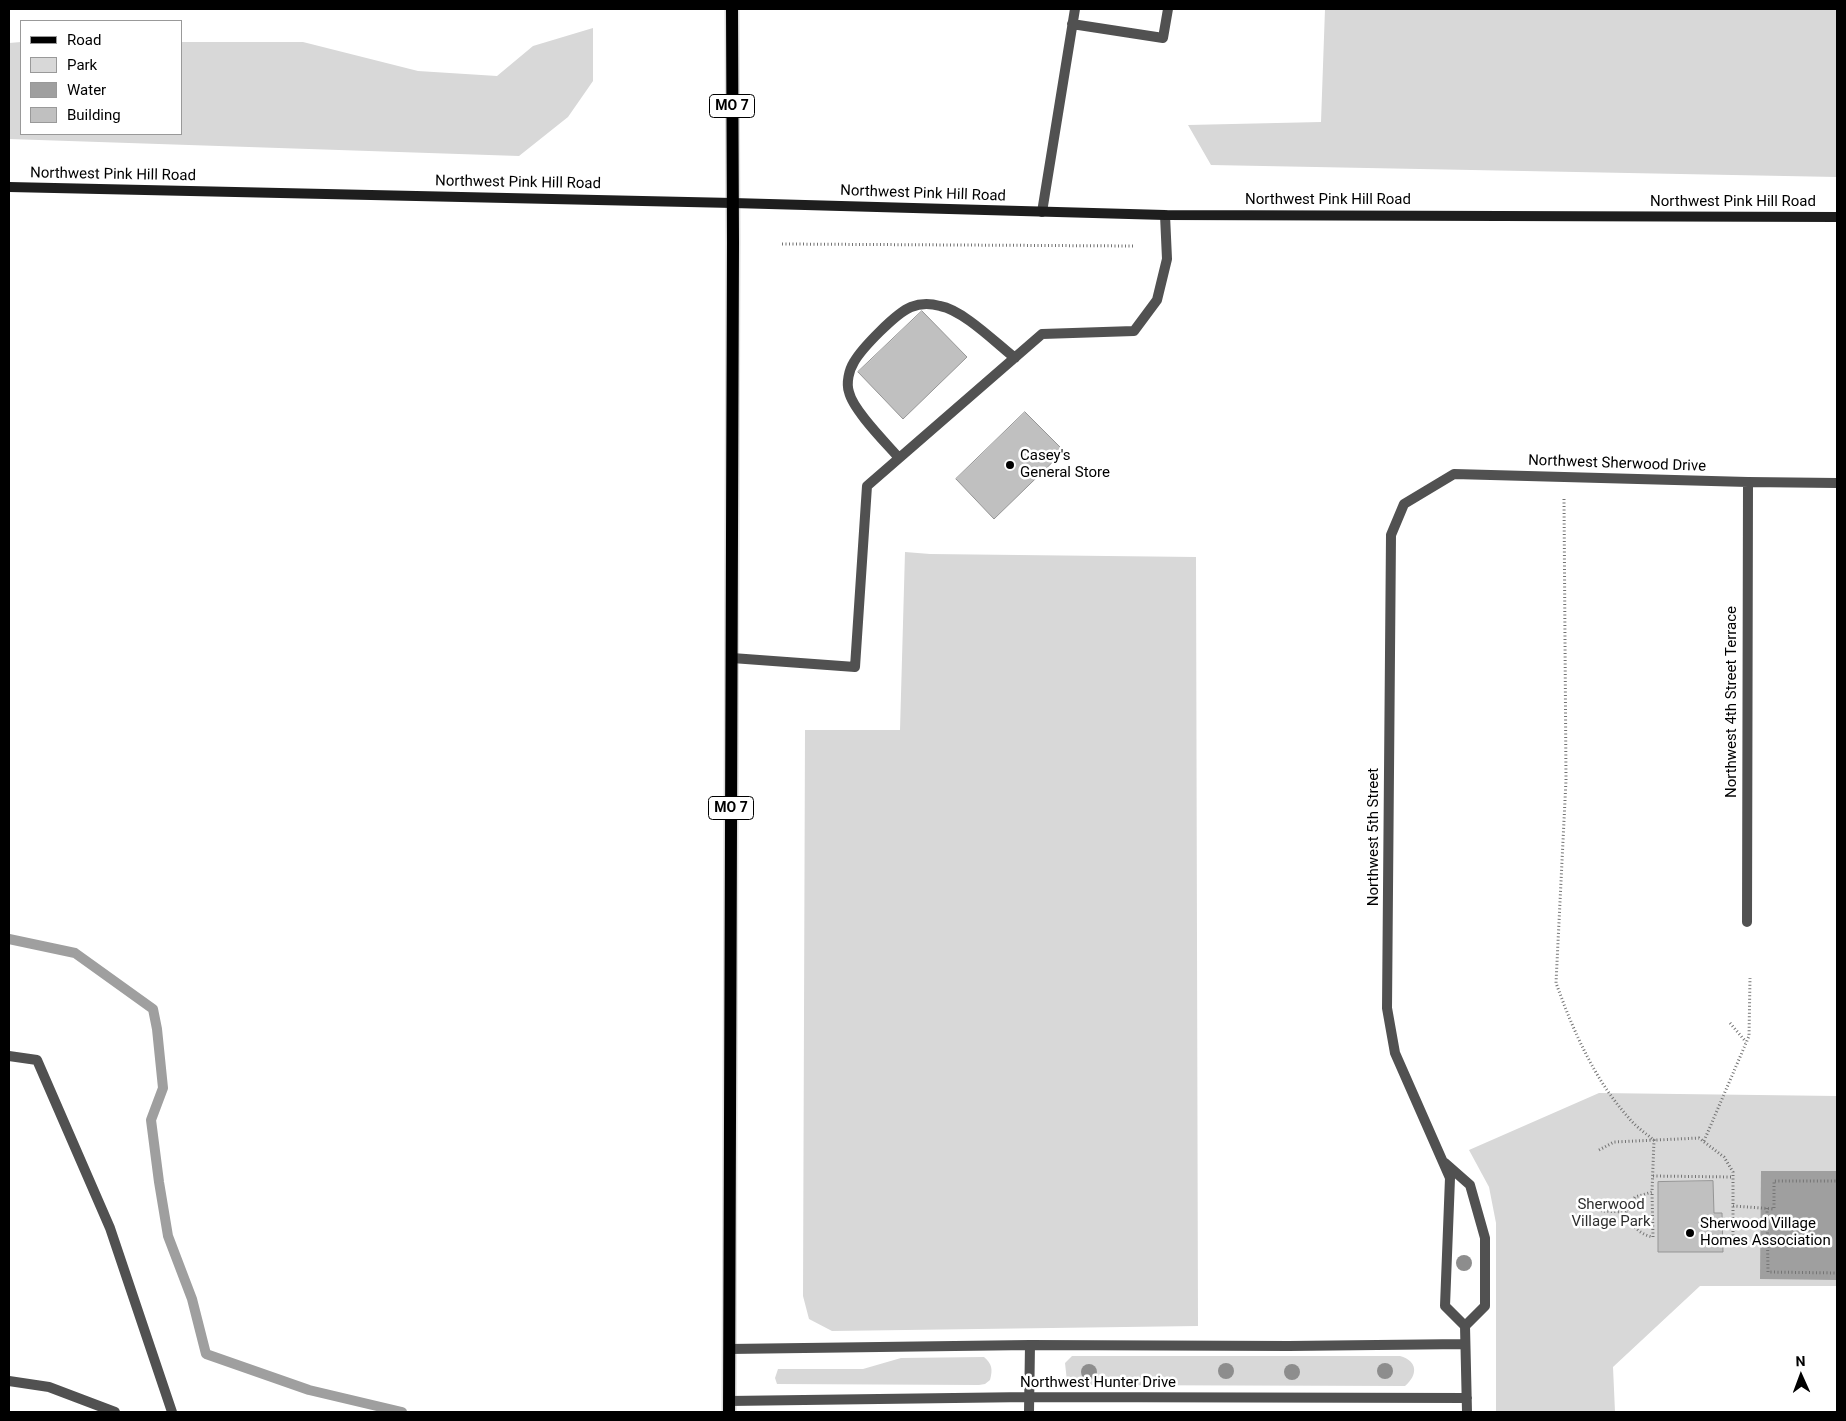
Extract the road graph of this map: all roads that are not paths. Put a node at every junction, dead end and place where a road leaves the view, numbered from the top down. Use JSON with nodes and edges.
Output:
{"nodes":[{"id":1,"x":732,"y":9,"type":"edge"},
{"id":2,"x":1075,"y":9,"type":"edge"},
{"id":3,"x":1168,"y":9,"type":"edge"},
{"id":4,"x":1072,"y":24,"type":"junction"},
{"id":5,"x":9,"y":187,"type":"edge"},
{"id":6,"x":733,"y":203,"type":"junction"},
{"id":7,"x":1042,"y":212,"type":"junction"},
{"id":8,"x":1165,"y":215,"type":"junction"},
{"id":9,"x":1837,"y":217,"type":"edge"},
{"id":10,"x":1014,"y":358,"type":"junction"},
{"id":11,"x":899,"y":458,"type":"junction"},
{"id":12,"x":1748,"y":482,"type":"junction"},
{"id":13,"x":1837,"y":482,"type":"edge"},
{"id":14,"x":1404,"y":504,"type":"joint"},
{"id":15,"x":732,"y":658,"type":"junction"},
{"id":16,"x":1747,"y":922,"type":"dead end"},
{"id":17,"x":9,"y":1056,"type":"edge"},
{"id":18,"x":1444,"y":1162,"type":"junction"},
{"id":19,"x":1465,"y":1326,"type":"junction"},
{"id":20,"x":1465,"y":1344,"type":"junction"},
{"id":21,"x":1030,"y":1345,"type":"junction"},
{"id":22,"x":729,"y":1349,"type":"junction"},
{"id":23,"x":9,"y":1381,"type":"edge"},
{"id":24,"x":1029,"y":1397,"type":"junction"},
{"id":25,"x":1467,"y":1398,"type":"junction"},
{"id":26,"x":729,"y":1407,"type":"edge"},
{"id":27,"x":115,"y":1412,"type":"edge"},
{"id":28,"x":172,"y":1412,"type":"edge"},
{"id":29,"x":1029,"y":1412,"type":"edge"},
{"id":30,"x":1467,"y":1412,"type":"edge"}],
"edges":[{"from":1,"to":6,"type":"main road","number":"MO 7"},
{"from":2,"to":4,"type":"street"},
{"from":3,"to":4,"type":"street"},
{"from":4,"to":7,"type":"street"},
{"from":5,"to":6,"type":"main road","name":"Northwest Pink Hill Road"},
{"from":6,"to":7,"type":"main road","name":"Northwest Pink Hill Road"},
{"from":6,"to":15,"type":"main road","number":"MO 7"},
{"from":7,"to":8,"type":"main road","name":"Northwest Pink Hill Road"},
{"from":8,"to":9,"type":"main road","name":"Northwest Pink Hill Road"},
{"from":8,"to":10,"type":"street"},
{"from":10,"to":11,"type":"street"},
{"from":10,"to":11,"type":"street"},
{"from":11,"to":15,"type":"street"},
{"from":12,"to":13,"type":"street","name":"Northwest Sherwood Drive"},
{"from":12,"to":14,"type":"street","name":"Northwest Sherwood Drive"},
{"from":12,"to":16,"type":"street","name":"Northwest 4th Street Terrace"},
{"from":14,"to":18,"type":"street","name":"Northwest 5th Street"},
{"from":15,"to":22,"type":"main road","number":"MO 7"},
{"from":17,"to":28,"type":"street"},
{"from":18,"to":19,"type":"street","name":"Northwest 5th Street"},
{"from":18,"to":19,"type":"street","name":"Northwest 5th Street"},
{"from":19,"to":20,"type":"street"},
{"from":20,"to":21,"type":"street"},
{"from":20,"to":25,"type":"street"},
{"from":21,"to":22,"type":"street"},
{"from":21,"to":24,"type":"street"},
{"from":22,"to":26,"type":"main road","number":"MO 7"},
{"from":23,"to":27,"type":"street"},
{"from":24,"to":25,"type":"street","name":"Northwest Hunter Drive"},
{"from":24,"to":26,"type":"street","name":"Northwest Hunter Drive"},
{"from":24,"to":29,"type":"street"},
{"from":25,"to":30,"type":"street"}]}
